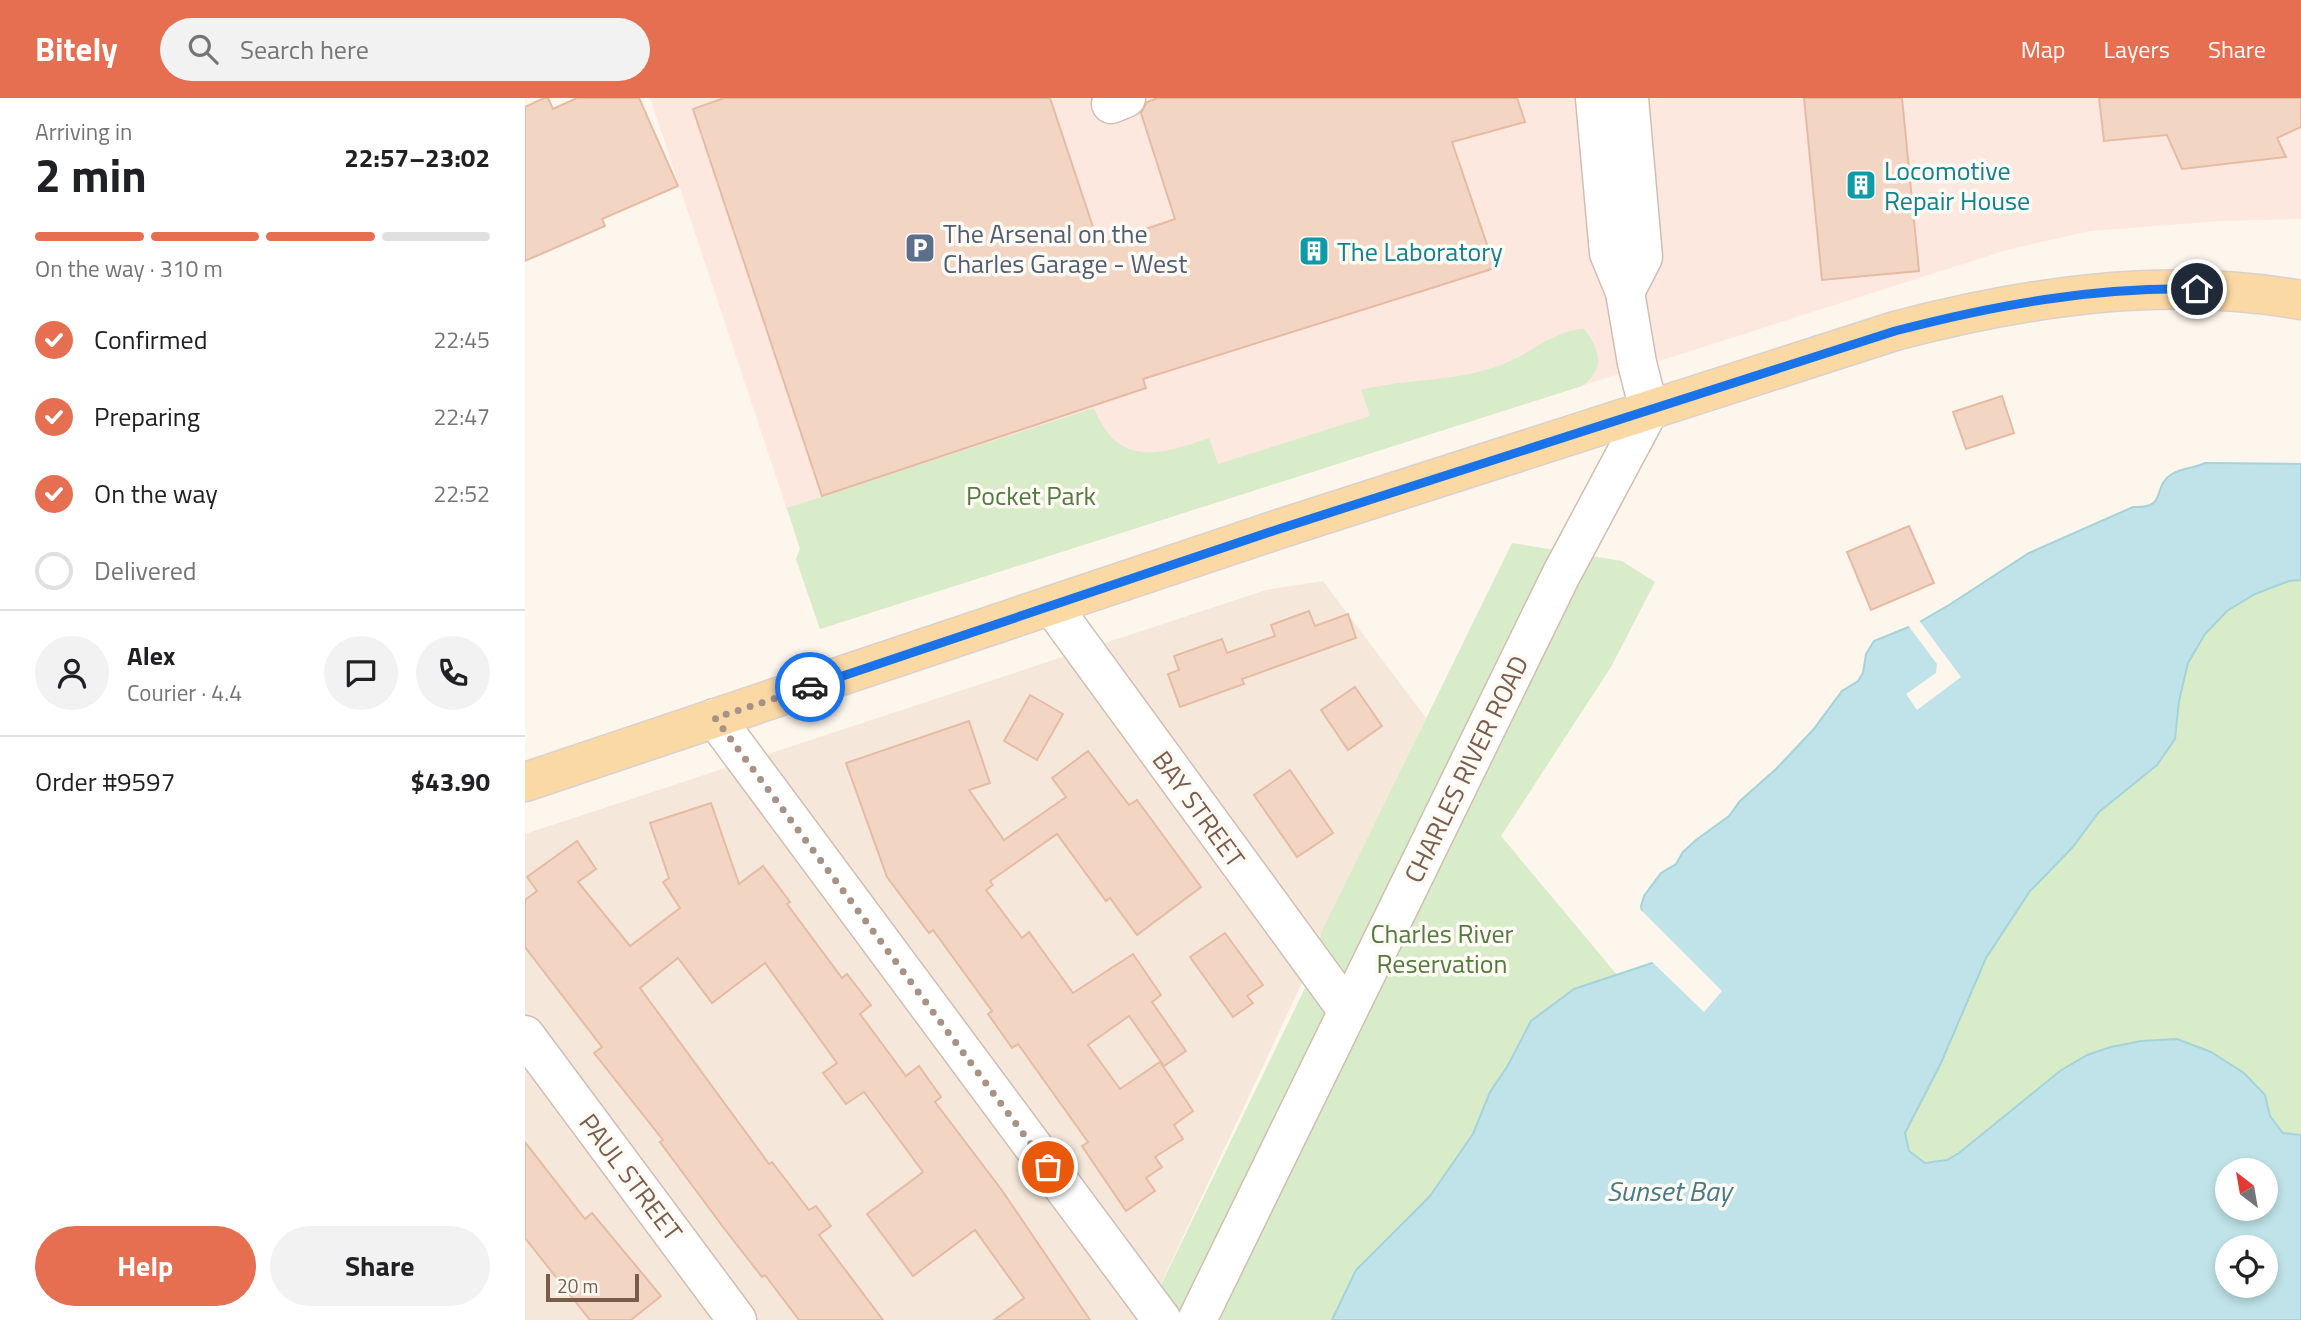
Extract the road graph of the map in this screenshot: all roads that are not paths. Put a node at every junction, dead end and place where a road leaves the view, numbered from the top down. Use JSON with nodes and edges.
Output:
{"nodes":[{"id":1,"x":1595,"y":98,"type":"edge"},
{"id":2,"x":1629,"y":98,"type":"edge"},
{"id":3,"x":1625,"y":292,"type":"junction"},
{"id":4,"x":2301,"y":300,"type":"edge"},
{"id":5,"x":1649,"y":410,"type":"junction"},
{"id":6,"x":1052,"y":606,"type":"junction"},
{"id":7,"x":715,"y":718,"type":"junction"},
{"id":8,"x":525,"y":782,"type":"edge"},
{"id":9,"x":1347,"y":1010,"type":"junction"},
{"id":10,"x":525,"y":1035,"type":"edge"},
{"id":11,"x":737,"y":1320,"type":"edge"},
{"id":12,"x":1162,"y":1320,"type":"edge"},
{"id":13,"x":1197,"y":1320,"type":"edge"}],
"edges":[{"from":1,"to":3,"type":"street"},
{"from":2,"to":3,"type":"street"},
{"from":3,"to":5,"type":"street"},
{"from":4,"to":5,"type":"main road"},
{"from":5,"to":6,"type":"main road"},
{"from":5,"to":9,"type":"street","name":"CHARLES RIVER ROAD"},
{"from":6,"to":7,"type":"main road"},
{"from":6,"to":9,"type":"street","name":"BAY STREET"},
{"from":7,"to":8,"type":"main road"},
{"from":7,"to":12,"type":"street"},
{"from":9,"to":13,"type":"street","name":"CHARLES RIVER ROAD"},
{"from":10,"to":11,"type":"street","name":"PAUL STREET"}]}
